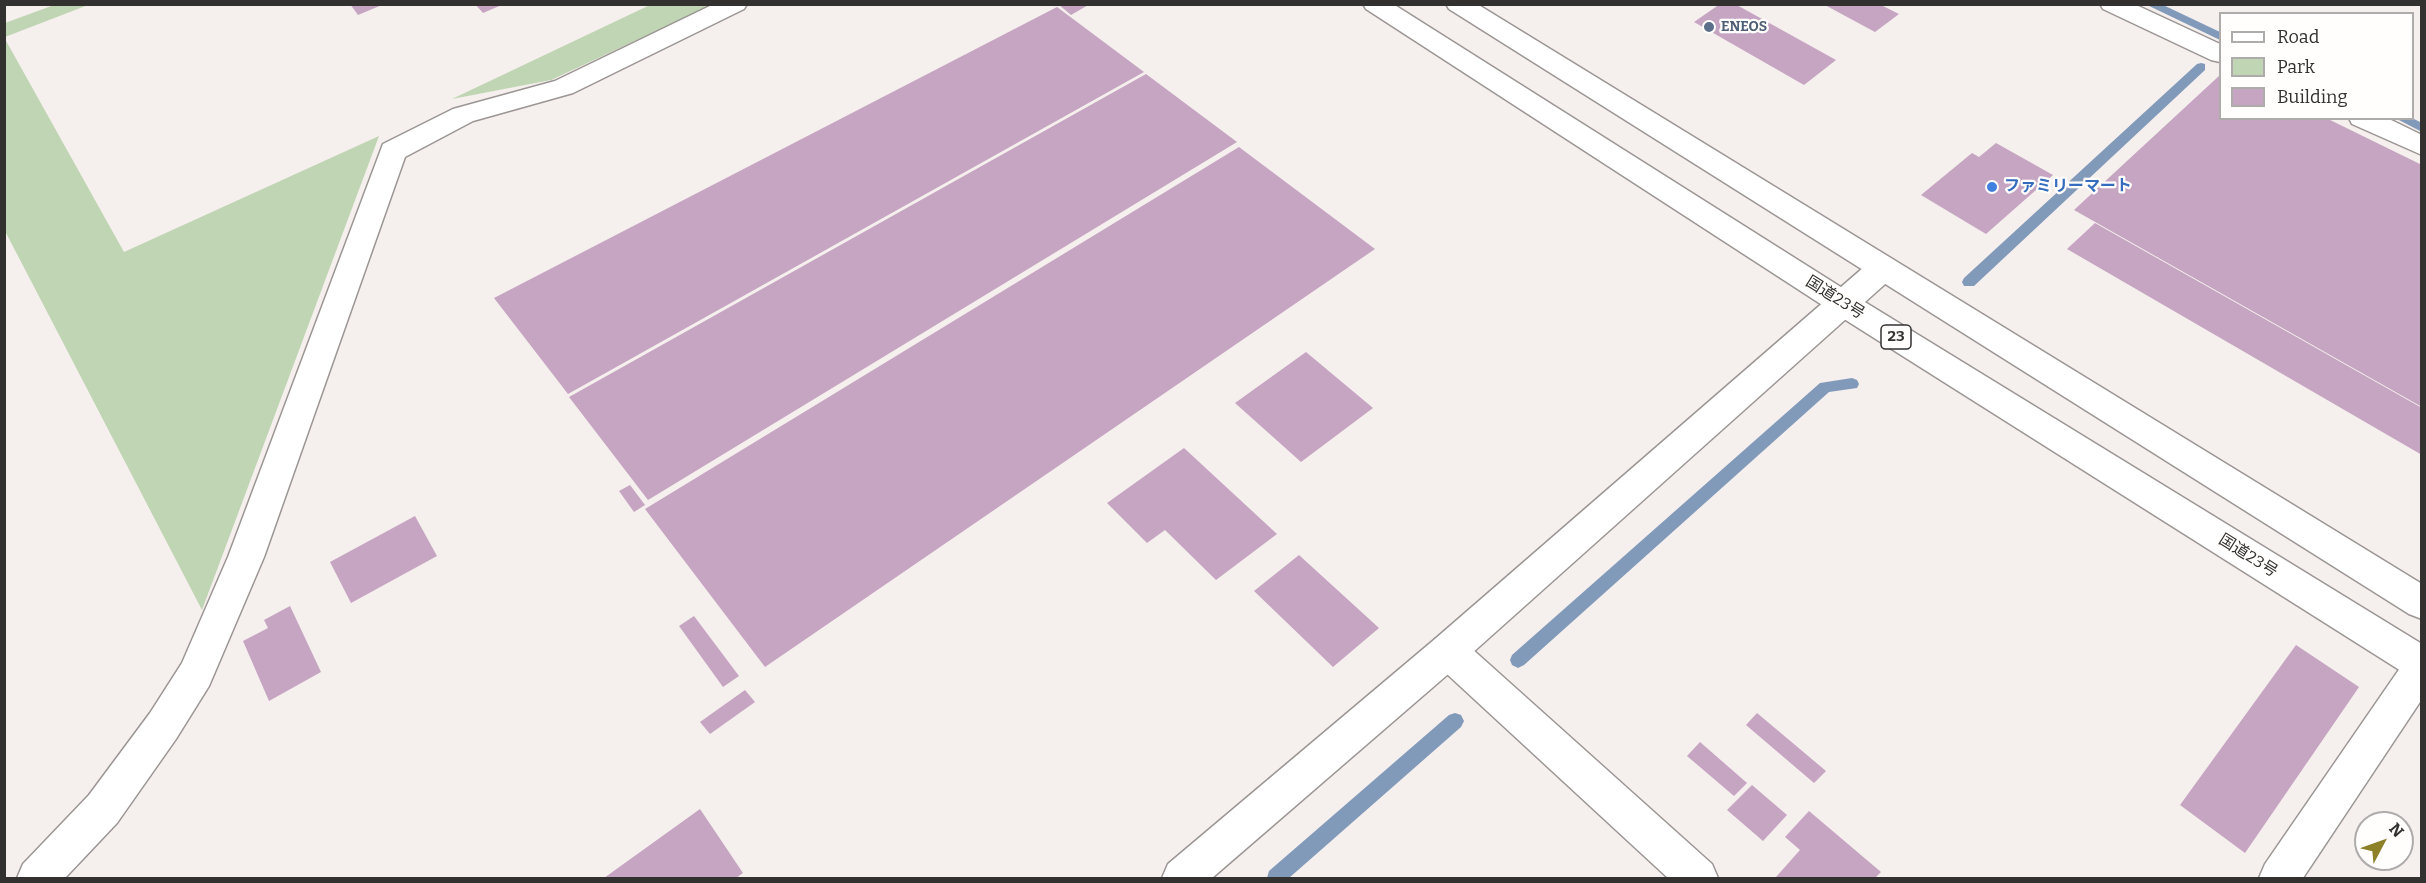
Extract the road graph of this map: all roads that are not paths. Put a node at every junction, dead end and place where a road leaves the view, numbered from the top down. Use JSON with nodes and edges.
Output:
{"nodes":[{"id":1,"x":735,"y":4,"type":"edge"},
{"id":2,"x":1375,"y":4,"type":"edge"},
{"id":3,"x":1458,"y":4,"type":"edge"},
{"id":4,"x":2112,"y":4,"type":"edge"},
{"id":5,"x":2219,"y":54,"type":"edge"},
{"id":6,"x":2366,"y":120,"type":"edge"},
{"id":7,"x":2421,"y":146,"type":"edge"},
{"id":8,"x":1882,"y":269,"type":"junction"},
{"id":9,"x":1844,"y":304,"type":"junction"},
{"id":10,"x":2421,"y":603,"type":"edge"},
{"id":11,"x":1448,"y":651,"type":"junction"},
{"id":12,"x":2421,"y":666,"type":"edge"},
{"id":13,"x":37,"y":879,"type":"edge"},
{"id":14,"x":1182,"y":879,"type":"edge"},
{"id":15,"x":1698,"y":879,"type":"edge"},
{"id":16,"x":2279,"y":879,"type":"edge"}],
"edges":[{"from":1,"to":13,"type":"main road"},
{"from":2,"to":9,"type":"main road","name":"国道23号","number":"23"},
{"from":3,"to":8,"type":"main road"},
{"from":4,"to":5,"type":"main road"},
{"from":6,"to":7,"type":"main road"},
{"from":8,"to":9,"type":"main road"},
{"from":8,"to":10,"type":"main road"},
{"from":9,"to":11,"type":"main road"},
{"from":9,"to":12,"type":"main road","name":"国道23号","number":"23"},
{"from":11,"to":14,"type":"main road"},
{"from":11,"to":15,"type":"main road"},
{"from":12,"to":16,"type":"main road"}]}
